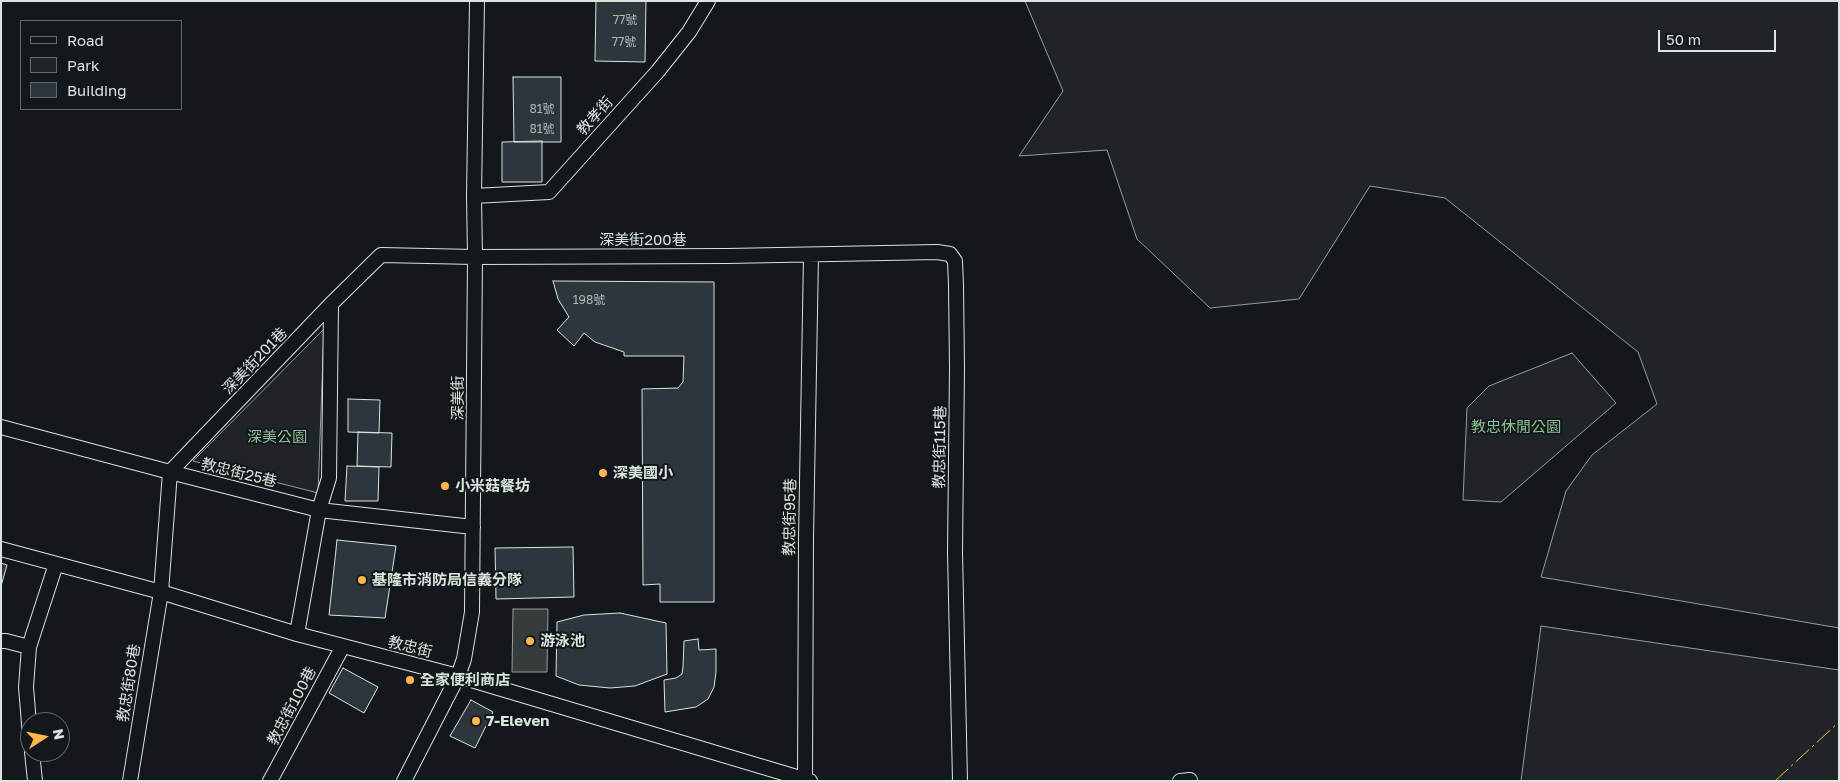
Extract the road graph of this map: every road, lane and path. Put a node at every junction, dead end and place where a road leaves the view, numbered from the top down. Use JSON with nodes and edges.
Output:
{"nodes":[{"id":1,"x":477,"y":1,"type":"edge"},
{"id":2,"x":708,"y":1,"type":"edge"},
{"id":3,"x":474,"y":196,"type":"junction"},
{"id":4,"x":811,"y":255,"type":"junction"},
{"id":5,"x":475,"y":257,"type":"junction"},
{"id":6,"x":330,"y":304,"type":"junction"},
{"id":7,"x":1,"y":427,"type":"edge"},
{"id":8,"x":170,"y":472,"type":"junction"},
{"id":9,"x":319,"y":510,"type":"junction"},
{"id":10,"x":473,"y":526,"type":"junction"},
{"id":11,"x":1,"y":548,"type":"edge"},
{"id":12,"x":56,"y":564,"type":"junction"},
{"id":13,"x":161,"y":592,"type":"junction"},
{"id":14,"x":298,"y":634,"type":"junction"},
{"id":15,"x":1,"y":641,"type":"edge"},
{"id":16,"x":343,"y":646,"type":"junction"},
{"id":17,"x":29,"y":647,"type":"junction"},
{"id":18,"x":458,"y":676,"type":"junction"},
{"id":19,"x":28,"y":712,"type":"edge"},
{"id":20,"x":33,"y":762,"type":"edge"},
{"id":21,"x":807,"y":780,"type":"edge"},
{"id":22,"x":36,"y":781,"type":"edge"},
{"id":23,"x":130,"y":781,"type":"edge"},
{"id":24,"x":270,"y":781,"type":"edge"},
{"id":25,"x":404,"y":781,"type":"edge"},
{"id":26,"x":960,"y":781,"type":"edge"}],
"edges":[{"from":1,"to":3,"type":"street","name":"深美街"},
{"from":2,"to":3,"type":"street","name":"教孝街"},
{"from":3,"to":5,"type":"street","name":"深美街"},
{"from":4,"to":5,"type":"street","name":"深美街200巷"},
{"from":4,"to":21,"type":"street","name":"教忠街95巷"},
{"from":4,"to":26,"type":"street","name":"教忠街115巷"},
{"from":5,"to":6,"type":"street","name":"深美街201巷"},
{"from":5,"to":10,"type":"street","name":"深美街"},
{"from":6,"to":8,"type":"street","name":"深美街201巷"},
{"from":6,"to":9,"type":"street"},
{"from":7,"to":8,"type":"street","name":"教忠街25巷"},
{"from":8,"to":9,"type":"street","name":"教忠街25巷"},
{"from":8,"to":13,"type":"street"},
{"from":9,"to":10,"type":"street","name":"教忠街25巷"},
{"from":9,"to":14,"type":"street"},
{"from":10,"to":18,"type":"street","name":"深美街"},
{"from":11,"to":12,"type":"street","name":"教忠街"},
{"from":12,"to":13,"type":"street","name":"教忠街"},
{"from":12,"to":17,"type":"street"},
{"from":13,"to":14,"type":"street","name":"教忠街"},
{"from":13,"to":23,"type":"street","name":"教忠街80巷"},
{"from":14,"to":16,"type":"street","name":"教忠街"},
{"from":15,"to":17,"type":"street"},
{"from":16,"to":18,"type":"street","name":"教忠街"},
{"from":16,"to":24,"type":"street","name":"教忠街100巷"},
{"from":17,"to":19,"type":"street"},
{"from":18,"to":21,"type":"street","name":"教忠街"},
{"from":18,"to":25,"type":"street","name":"深美街"},
{"from":20,"to":22,"type":"street"}]}
